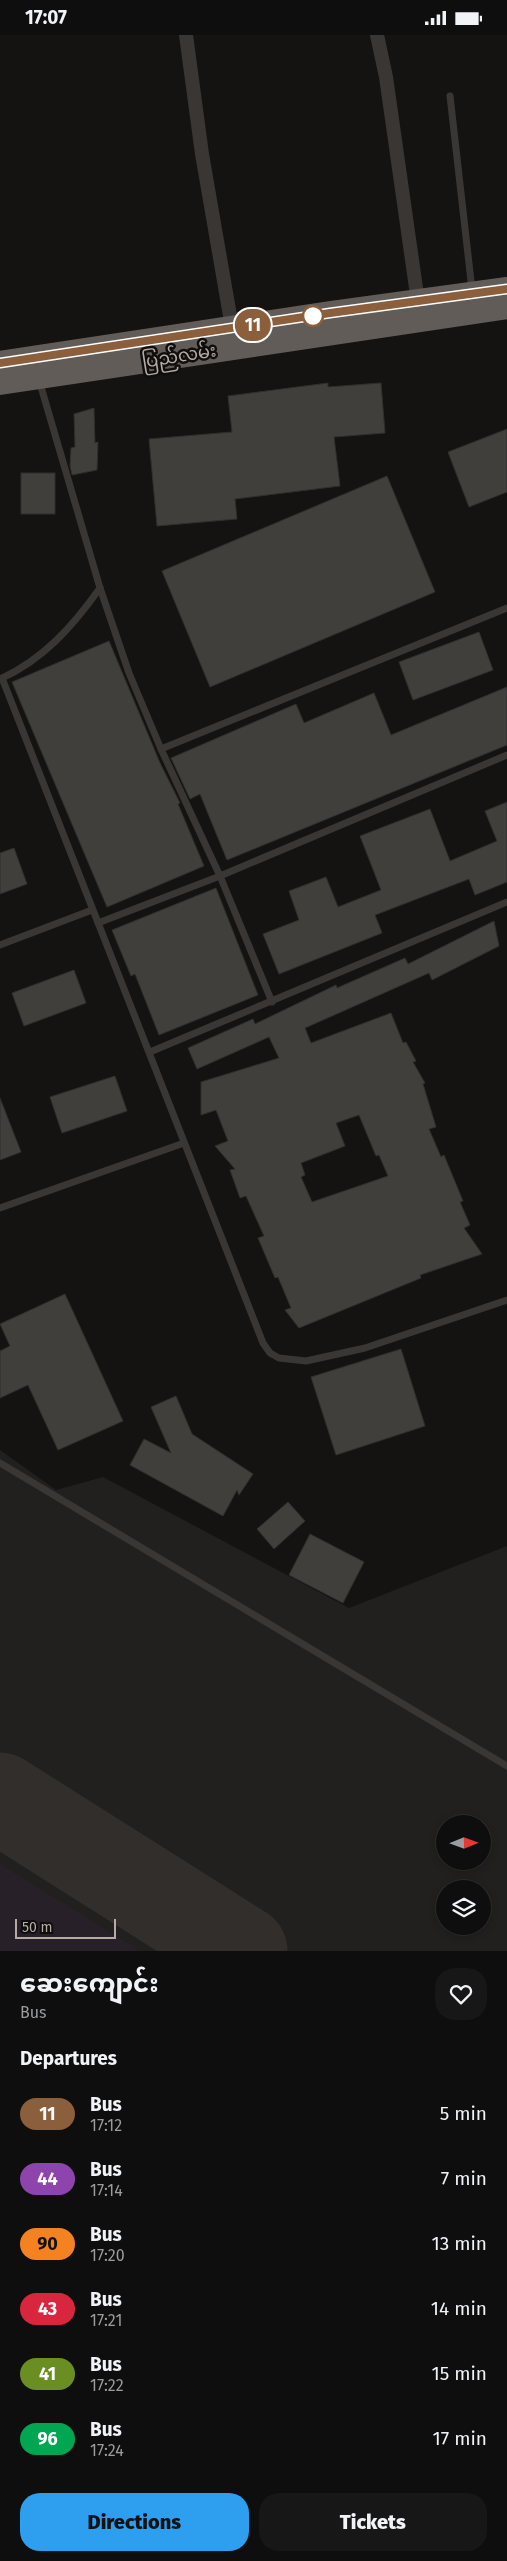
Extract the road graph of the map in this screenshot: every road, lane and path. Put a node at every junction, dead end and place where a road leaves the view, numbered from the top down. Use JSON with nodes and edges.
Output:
{"nodes":[{"id":1,"x":186,"y":35,"type":"edge"},
{"id":2,"x":377,"y":35,"type":"edge"},
{"id":3,"x":450,"y":96,"type":"dead end"},
{"id":4,"x":507,"y":289,"type":"edge"},
{"id":5,"x":418,"y":302,"type":"junction"},
{"id":6,"x":474,"y":303,"type":"junction"},
{"id":7,"x":507,"y":307,"type":"edge"},
{"id":8,"x":234,"y":338,"type":"junction"},
{"id":9,"x":0,"y":363,"type":"edge"},
{"id":10,"x":36,"y":368,"type":"junction"},
{"id":11,"x":0,"y":383,"type":"edge"},
{"id":12,"x":100,"y":588,"type":"junction"},
{"id":13,"x":507,"y":608,"type":"edge"},
{"id":14,"x":1,"y":679,"type":"edge"},
{"id":15,"x":161,"y":749,"type":"junction"},
{"id":16,"x":507,"y":755,"type":"edge"},
{"id":17,"x":220,"y":876,"type":"junction"},
{"id":18,"x":507,"y":902,"type":"edge"},
{"id":19,"x":92,"y":910,"type":"junction"},
{"id":20,"x":98,"y":923,"type":"junction"},
{"id":21,"x":0,"y":945,"type":"edge"},
{"id":22,"x":272,"y":1002,"type":"junction"},
{"id":23,"x":150,"y":1052,"type":"junction"},
{"id":24,"x":184,"y":1143,"type":"junction"},
{"id":25,"x":0,"y":1208,"type":"edge"},
{"id":26,"x":507,"y":1300,"type":"edge"},
{"id":27,"x":0,"y":1463,"type":"edge"},
{"id":28,"x":507,"y":1766,"type":"edge"}],
"edges":[{"from":1,"to":8,"type":"street"},
{"from":2,"to":5,"type":"street"},
{"from":3,"to":6,"type":"lane"},
{"from":4,"to":6,"type":"highway","name":"ပြည်လမ်း"},
{"from":5,"to":6,"type":"highway","name":"ပြည်လမ်း"},
{"from":5,"to":8,"type":"highway","name":"ပြည်လမ်း"},
{"from":6,"to":7,"type":"highway","name":"ပြည်လမ်း"},
{"from":6,"to":8,"type":"highway","name":"ပြည်လမ်း"},
{"from":8,"to":10,"type":"highway","name":"ပြည်လမ်း"},
{"from":9,"to":10,"type":"highway","name":"ပြည်လမ်း"},
{"from":10,"to":11,"type":"highway","name":"ပြည်လမ်း"},
{"from":10,"to":12,"type":"lane"},
{"from":12,"to":14,"type":"lane"},
{"from":12,"to":15,"type":"lane"},
{"from":13,"to":15,"type":"lane"},
{"from":14,"to":19,"type":"lane"},
{"from":15,"to":17,"type":"lane"},
{"from":16,"to":17,"type":"lane"},
{"from":17,"to":20,"type":"lane"},
{"from":17,"to":22,"type":"lane"},
{"from":18,"to":22,"type":"lane"},
{"from":19,"to":20,"type":"lane"},
{"from":19,"to":21,"type":"lane"},
{"from":20,"to":23,"type":"lane"},
{"from":22,"to":23,"type":"lane"},
{"from":23,"to":24,"type":"lane"},
{"from":24,"to":25,"type":"lane"},
{"from":24,"to":26,"type":"lane"},
{"from":27,"to":28,"type":"lane"}]}
